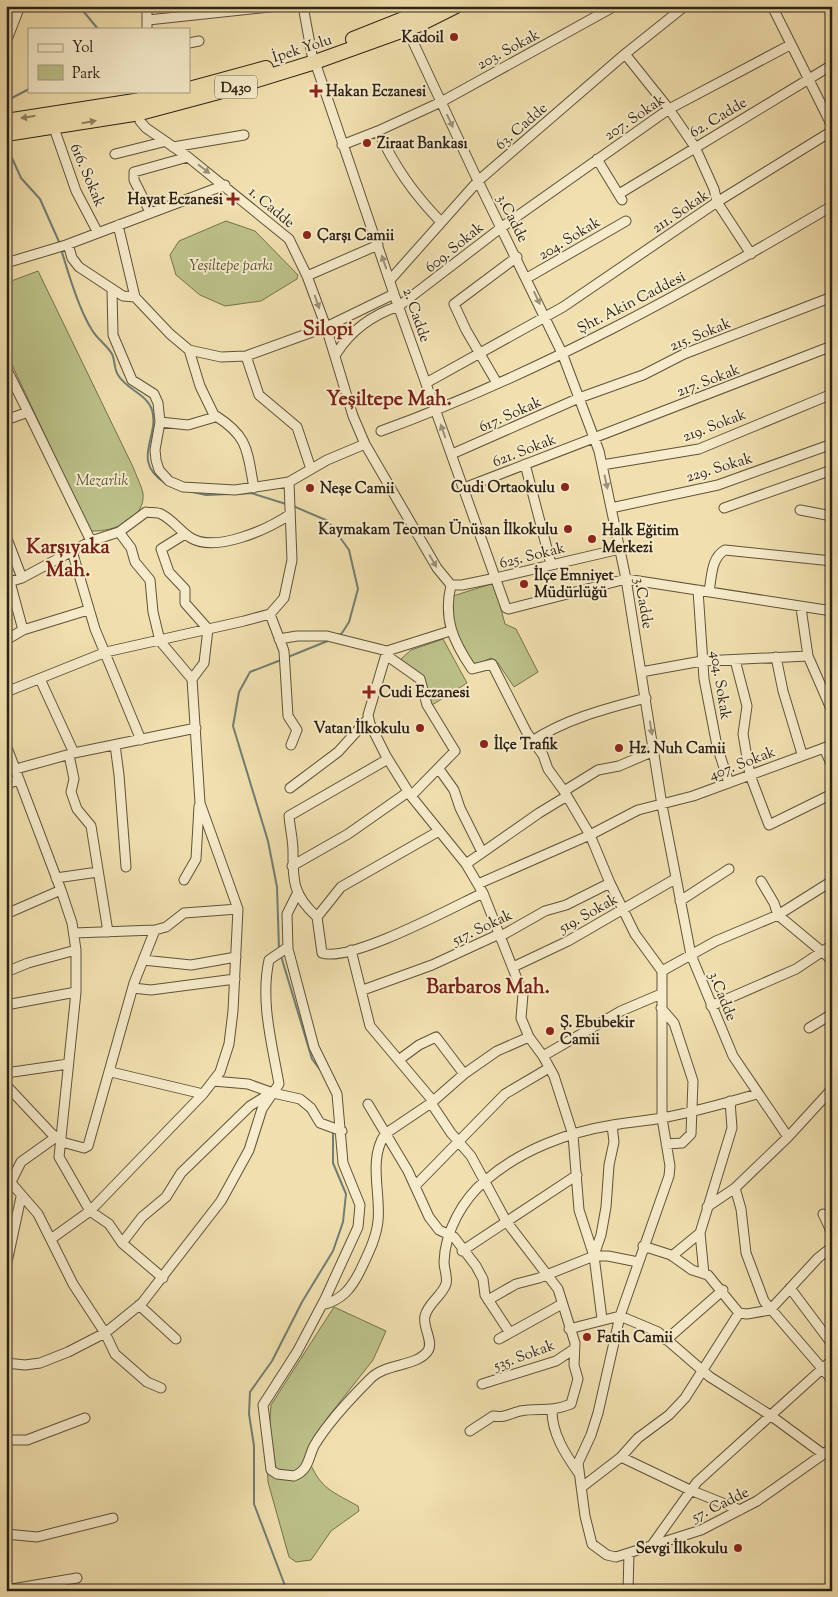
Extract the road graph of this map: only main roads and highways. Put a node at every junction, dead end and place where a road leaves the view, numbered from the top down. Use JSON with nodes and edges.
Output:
{"nodes":[{"id":1,"x":436,"y":6,"type":"edge"},
{"id":2,"x":456,"y":6,"type":"edge"},
{"id":3,"x":313,"y":58,"type":"junction"},
{"id":4,"x":190,"y":89,"type":"edge"},
{"id":5,"x":190,"y":89,"type":"edge"},
{"id":6,"x":175,"y":92,"type":"edge"},
{"id":7,"x":177,"y":92,"type":"edge"},
{"id":8,"x":141,"y":101,"type":"edge"},
{"id":9,"x":6,"y":121,"type":"edge"},
{"id":10,"x":6,"y":134,"type":"edge"}],
"edges":[{"from":1,"to":3,"type":"highway","number":"D430"},
{"from":2,"to":3,"type":"highway","name":"İpek Yolu","number":"D430"},
{"from":3,"to":4,"type":"highway","number":"D430"},
{"from":3,"to":5,"type":"highway","name":"İpek Yolu","number":"D430"},
{"from":6,"to":8,"type":"highway","number":"D430"},
{"from":7,"to":8,"type":"highway","name":"İpek Yolu","number":"D430"},
{"from":8,"to":9,"type":"highway","number":"D430","one_way":true},
{"from":10,"to":8,"type":"highway","name":"İpek Yolu","number":"D430","one_way":true}]}
